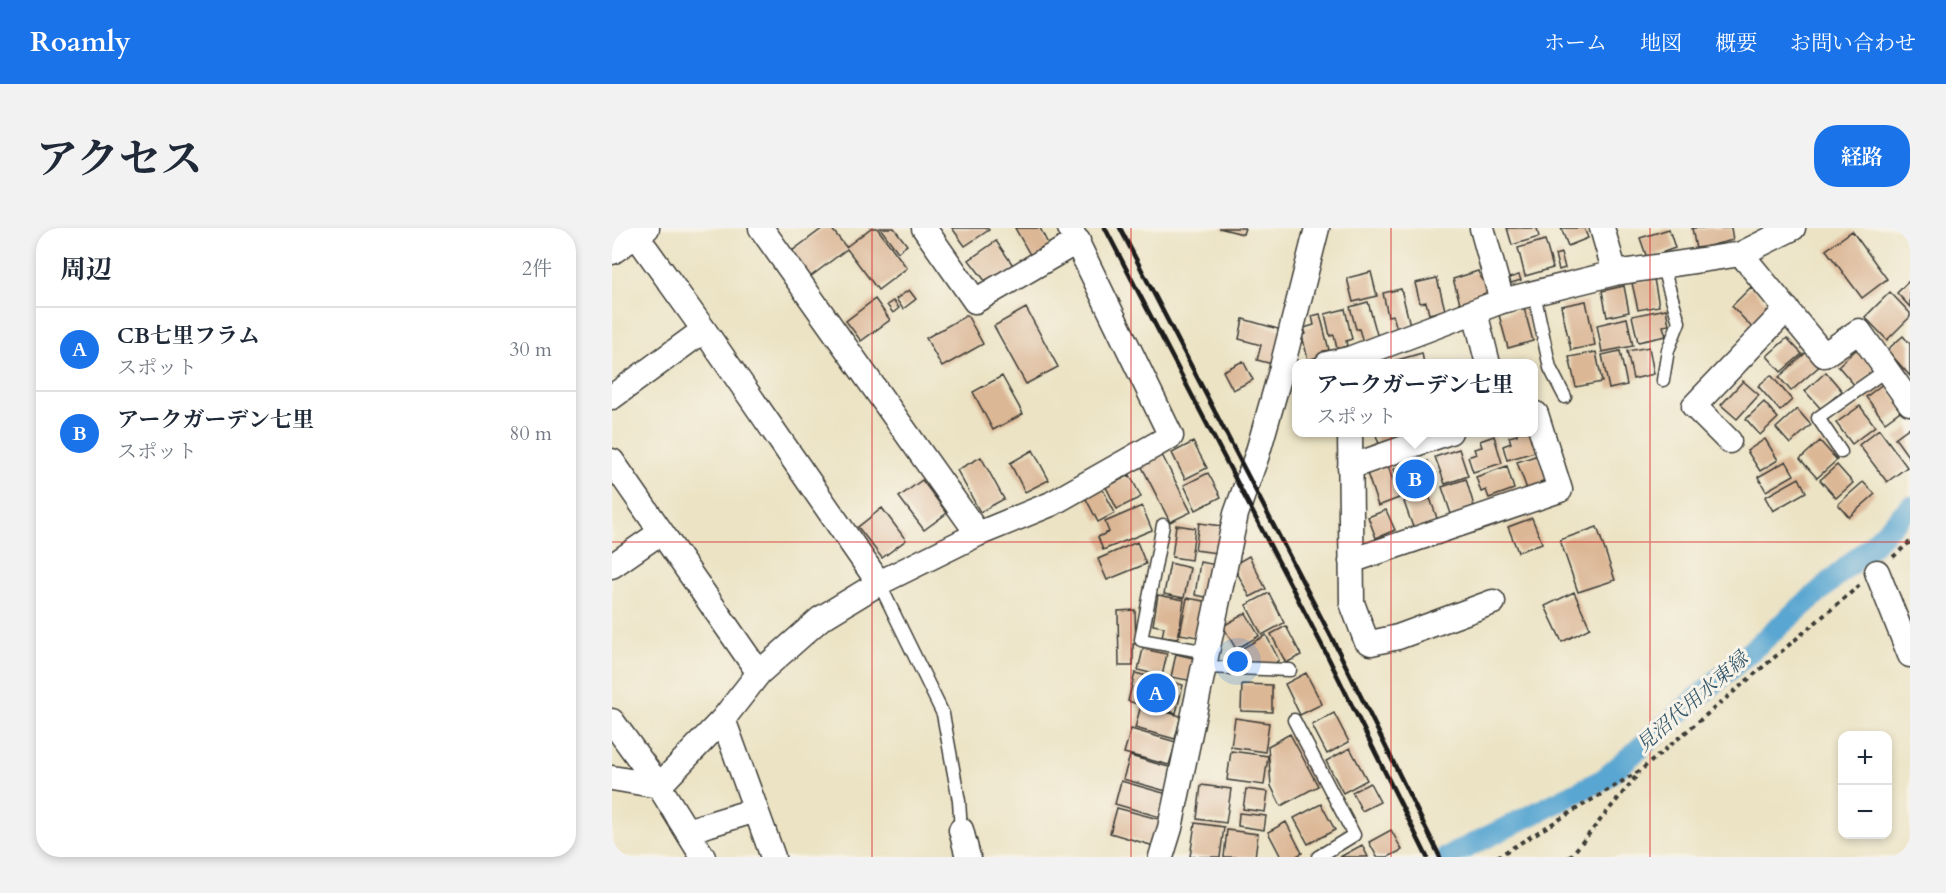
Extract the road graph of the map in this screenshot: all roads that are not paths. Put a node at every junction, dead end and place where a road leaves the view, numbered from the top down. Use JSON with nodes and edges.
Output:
{"nodes":[{"id":1,"x":761,"y":228,"type":"edge"},
{"id":2,"x":924,"y":228,"type":"edge"},
{"id":3,"x":1317,"y":228,"type":"edge"},
{"id":4,"x":1482,"y":228,"type":"edge"},
{"id":5,"x":1602,"y":228,"type":"edge"},
{"id":6,"x":1793,"y":228,"type":"edge"},
{"id":7,"x":638,"y":230,"type":"edge"},
{"id":8,"x":1074,"y":234,"type":"edge"},
{"id":9,"x":1743,"y":244,"type":"edge"},
{"id":10,"x":612,"y":252,"type":"edge"},
{"id":11,"x":1662,"y":265,"type":"junction"},
{"id":12,"x":1615,"y":273,"type":"junction"},
{"id":13,"x":1534,"y":293,"type":"junction"},
{"id":14,"x":1502,"y":301,"type":"junction"},
{"id":15,"x":1787,"y":309,"type":"junction"},
{"id":16,"x":1475,"y":312,"type":"junction"},
{"id":17,"x":704,"y":330,"type":"junction"},
{"id":18,"x":1350,"y":359,"type":"edge"},
{"id":19,"x":1487,"y":359,"type":"edge"},
{"id":20,"x":1886,"y":370,"type":"junction"},
{"id":21,"x":1289,"y":371,"type":"edge"},
{"id":22,"x":1663,"y":380,"type":"dead end"},
{"id":23,"x":1908,"y":395,"type":"edge"},
{"id":24,"x":612,"y":397,"type":"edge"},
{"id":25,"x":1565,"y":397,"type":"dead end"},
{"id":26,"x":1538,"y":420,"type":"edge"},
{"id":27,"x":1350,"y":437,"type":"edge"},
{"id":28,"x":1436,"y":437,"type":"edge"},
{"id":29,"x":1729,"y":441,"type":"dead end"},
{"id":30,"x":1841,"y":452,"type":"dead end"},
{"id":31,"x":612,"y":461,"type":"edge"},
{"id":32,"x":1350,"y":467,"type":"junction"},
{"id":33,"x":1163,"y":525,"type":"dead end"},
{"id":34,"x":661,"y":532,"type":"junction"},
{"id":35,"x":978,"y":534,"type":"junction"},
{"id":36,"x":1351,"y":561,"type":"junction"},
{"id":37,"x":612,"y":566,"type":"edge"},
{"id":38,"x":1877,"y":572,"type":"road end"},
{"id":39,"x":879,"y":583,"type":"junction"},
{"id":40,"x":1492,"y":602,"type":"dead end"},
{"id":41,"x":1910,"y":655,"type":"edge"},
{"id":42,"x":1206,"y":659,"type":"junction"},
{"id":43,"x":1290,"y":670,"type":"dead end"},
{"id":44,"x":759,"y":673,"type":"junction"},
{"id":45,"x":723,"y":719,"type":"junction"},
{"id":46,"x":1294,"y":720,"type":"dead end"},
{"id":47,"x":612,"y":721,"type":"edge"},
{"id":48,"x":612,"y":778,"type":"edge"},
{"id":49,"x":659,"y":786,"type":"junction"},
{"id":50,"x":756,"y":810,"type":"junction"},
{"id":51,"x":961,"y":830,"type":"joint"},
{"id":52,"x":687,"y":831,"type":"junction"},
{"id":53,"x":703,"y":857,"type":"edge"},
{"id":54,"x":773,"y":857,"type":"edge"},
{"id":55,"x":968,"y":857,"type":"edge"},
{"id":56,"x":1161,"y":857,"type":"edge"},
{"id":57,"x":1318,"y":857,"type":"edge"}],
"edges":[{"from":1,"to":35,"type":"street"},
{"from":2,"to":8,"type":"street"},
{"from":3,"to":21,"type":"street"},
{"from":4,"to":14,"type":"street"},
{"from":5,"to":12,"type":"street"},
{"from":6,"to":9,"type":"street"},
{"from":7,"to":10,"type":"street"},
{"from":7,"to":17,"type":"street"},
{"from":8,"to":35,"type":"street"},
{"from":9,"to":11,"type":"street"},
{"from":9,"to":15,"type":"street"},
{"from":11,"to":12,"type":"street"},
{"from":11,"to":22,"type":"lane"},
{"from":12,"to":13,"type":"street"},
{"from":13,"to":14,"type":"street"},
{"from":13,"to":25,"type":"lane"},
{"from":14,"to":16,"type":"street"},
{"from":15,"to":20,"type":"street"},
{"from":15,"to":29,"type":"street"},
{"from":16,"to":18,"type":"street"},
{"from":16,"to":19,"type":"street"},
{"from":17,"to":24,"type":"street"},
{"from":17,"to":39,"type":"street"},
{"from":20,"to":23,"type":"street"},
{"from":20,"to":30,"type":"lane"},
{"from":21,"to":42,"type":"street"},
{"from":26,"to":36,"type":"street"},
{"from":27,"to":32,"type":"street"},
{"from":28,"to":32,"type":"street"},
{"from":31,"to":34,"type":"street"},
{"from":32,"to":36,"type":"street"},
{"from":33,"to":42,"type":"lane"},
{"from":34,"to":37,"type":"street"},
{"from":34,"to":44,"type":"street"},
{"from":35,"to":39,"type":"street"},
{"from":36,"to":40,"type":"street"},
{"from":38,"to":41,"type":"street"},
{"from":39,"to":44,"type":"street"},
{"from":39,"to":51,"type":"lane"},
{"from":42,"to":43,"type":"lane"},
{"from":42,"to":56,"type":"street"},
{"from":44,"to":45,"type":"street"},
{"from":45,"to":49,"type":"street"},
{"from":45,"to":50,"type":"street"},
{"from":46,"to":57,"type":"lane"},
{"from":47,"to":49,"type":"street"},
{"from":48,"to":49,"type":"street"},
{"from":49,"to":52,"type":"street"},
{"from":50,"to":52,"type":"street"},
{"from":50,"to":54,"type":"street"},
{"from":51,"to":55,"type":"street"},
{"from":52,"to":53,"type":"street"}]}
